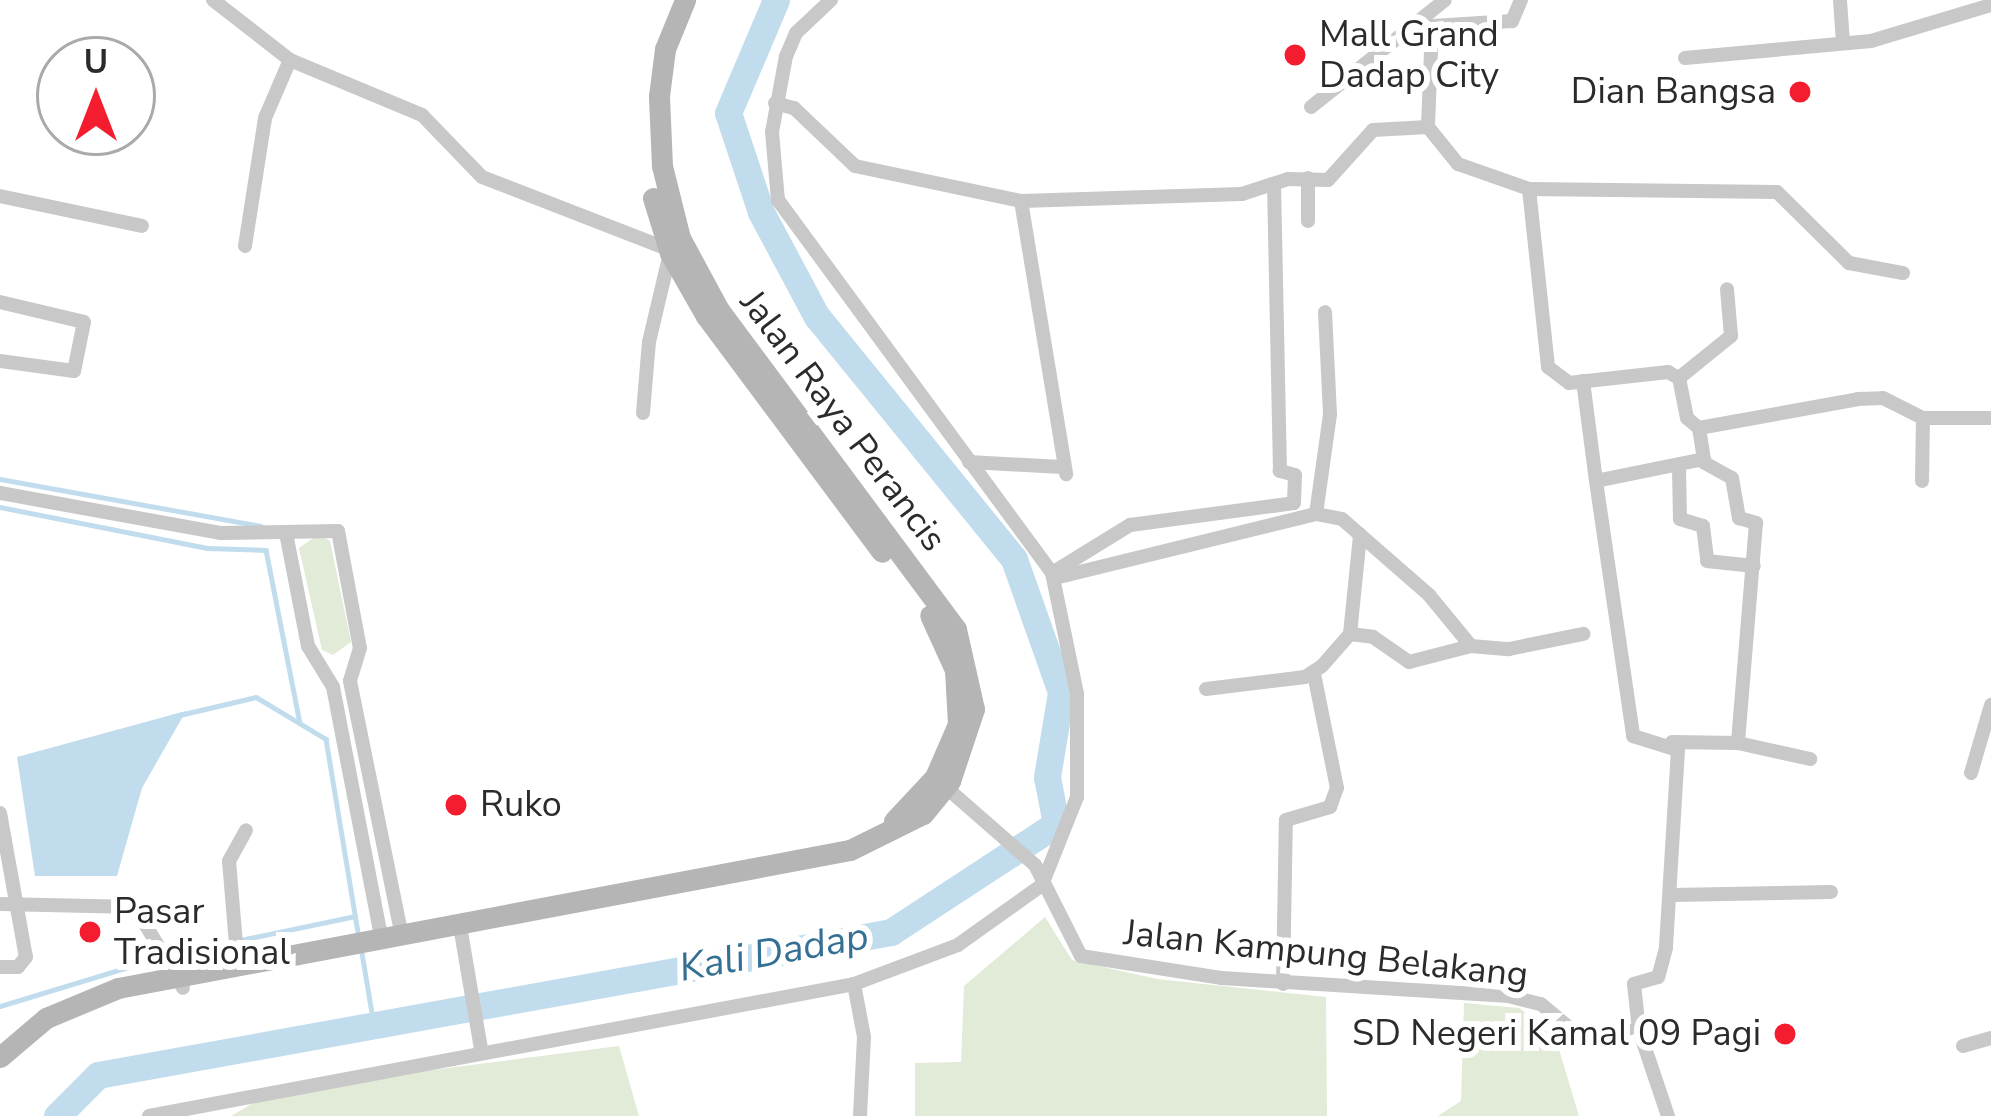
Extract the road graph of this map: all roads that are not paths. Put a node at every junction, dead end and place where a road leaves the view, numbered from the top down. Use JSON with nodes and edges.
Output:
{"nodes":[{"id":1,"x":213,"y":0,"type":"edge"},
{"id":2,"x":669,"y":0,"type":"edge"},
{"id":3,"x":685,"y":0,"type":"edge"},
{"id":4,"x":831,"y":0,"type":"edge"},
{"id":5,"x":1445,"y":0,"type":"edge"},
{"id":6,"x":1521,"y":0,"type":"edge"},
{"id":7,"x":1840,"y":0,"type":"edge"},
{"id":8,"x":1991,"y":5,"type":"edge"},
{"id":9,"x":1843,"y":44,"type":"junction"},
{"id":10,"x":1685,"y":58,"type":"dead end"},
{"id":11,"x":290,"y":60,"type":"junction"},
{"id":12,"x":775,"y":103,"type":"junction"},
{"id":13,"x":1311,"y":107,"type":"dead end"},
{"id":14,"x":1428,"y":127,"type":"junction"},
{"id":15,"x":1308,"y":178,"type":"junction"},
{"id":16,"x":1274,"y":186,"type":"junction"},
{"id":17,"x":1529,"y":189,"type":"junction"},
{"id":18,"x":0,"y":196,"type":"edge"},
{"id":19,"x":1021,"y":201,"type":"junction"},
{"id":20,"x":1308,"y":220,"type":"dead end"},
{"id":21,"x":142,"y":226,"type":"dead end"},
{"id":22,"x":245,"y":247,"type":"dead end"},
{"id":23,"x":678,"y":252,"type":"junction"},
{"id":24,"x":1903,"y":273,"type":"dead end"},
{"id":25,"x":1726,"y":289,"type":"dead end"},
{"id":26,"x":0,"y":302,"type":"edge"},
{"id":27,"x":1325,"y":312,"type":"dead end"},
{"id":28,"x":0,"y":361,"type":"edge"},
{"id":29,"x":1679,"y":378,"type":"junction"},
{"id":30,"x":1582,"y":381,"type":"junction"},
{"id":31,"x":643,"y":413,"type":"dead end"},
{"id":32,"x":1924,"y":418,"type":"junction"},
{"id":33,"x":1991,"y":418,"type":"edge"},
{"id":34,"x":1699,"y":428,"type":"junction"},
{"id":35,"x":969,"y":462,"type":"junction"},
{"id":36,"x":1703,"y":462,"type":"junction"},
{"id":37,"x":1679,"y":468,"type":"junction"},
{"id":38,"x":1596,"y":481,"type":"junction"},
{"id":39,"x":1922,"y":481,"type":"dead end"},
{"id":40,"x":0,"y":493,"type":"edge"},
{"id":41,"x":1316,"y":514,"type":"junction"},
{"id":42,"x":286,"y":533,"type":"junction"},
{"id":43,"x":1360,"y":535,"type":"junction"},
{"id":44,"x":1754,"y":566,"type":"junction"},
{"id":45,"x":1053,"y":575,"type":"junction"},
{"id":46,"x":1350,"y":634,"type":"junction"},
{"id":47,"x":1583,"y":634,"type":"dead end"},
{"id":48,"x":1471,"y":646,"type":"junction"},
{"id":49,"x":1314,"y":674,"type":"junction"},
{"id":50,"x":1206,"y":689,"type":"dead end"},
{"id":51,"x":1991,"y":705,"type":"edge"},
{"id":52,"x":1672,"y":742,"type":"junction"},
{"id":53,"x":1738,"y":743,"type":"junction"},
{"id":54,"x":1985,"y":750,"type":"edge"},
{"id":55,"x":1810,"y":759,"type":"dead end"},
{"id":56,"x":1971,"y":773,"type":"dead end"},
{"id":57,"x":941,"y":782,"type":"junction"},
{"id":58,"x":0,"y":812,"type":"edge"},
{"id":59,"x":246,"y":830,"type":"dead end"},
{"id":60,"x":2,"y":838,"type":"edge"},
{"id":61,"x":1042,"y":885,"type":"junction"},
{"id":62,"x":1831,"y":892,"type":"dead end"},
{"id":63,"x":1672,"y":895,"type":"junction"},
{"id":64,"x":20,"y":902,"type":"junction"},
{"id":65,"x":0,"y":904,"type":"edge"},
{"id":66,"x":462,"y":936,"type":"junction"},
{"id":67,"x":372,"y":945,"type":"junction"},
{"id":68,"x":236,"y":959,"type":"junction"},
{"id":69,"x":0,"y":967,"type":"edge"},
{"id":70,"x":176,"y":969,"type":"junction"},
{"id":71,"x":854,"y":984,"type":"junction"},
{"id":72,"x":1283,"y":984,"type":"junction"},
{"id":73,"x":1639,"y":1030,"type":"junction"},
{"id":74,"x":1991,"y":1038,"type":"edge"},
{"id":75,"x":480,"y":1041,"type":"junction"},
{"id":76,"x":1963,"y":1046,"type":"dead end"},
{"id":77,"x":0,"y":1057,"type":"edge"},
{"id":78,"x":0,"y":1076,"type":"edge"},
{"id":79,"x":149,"y":1116,"type":"edge"},
{"id":80,"x":860,"y":1116,"type":"edge"},
{"id":81,"x":1668,"y":1116,"type":"edge"}],
"edges":[{"from":1,"to":11,"type":"street"},
{"from":2,"to":23,"type":"street","name":"Jalan Raya Perancis"},
{"from":3,"to":23,"type":"street","name":"Jalan Raya Perancis"},
{"from":4,"to":12,"type":"street"},
{"from":5,"to":13,"type":"street"},
{"from":6,"to":14,"type":"street"},
{"from":7,"to":9,"type":"street"},
{"from":8,"to":9,"type":"street"},
{"from":9,"to":10,"type":"street"},
{"from":11,"to":22,"type":"street"},
{"from":11,"to":23,"type":"street"},
{"from":12,"to":19,"type":"street"},
{"from":12,"to":35,"type":"street"},
{"from":14,"to":15,"type":"street"},
{"from":14,"to":17,"type":"street"},
{"from":15,"to":16,"type":"street"},
{"from":15,"to":20,"type":"street"},
{"from":16,"to":19,"type":"street"},
{"from":16,"to":45,"type":"street"},
{"from":17,"to":24,"type":"street"},
{"from":17,"to":30,"type":"street"},
{"from":18,"to":21,"type":"street"},
{"from":19,"to":35,"type":"street"},
{"from":23,"to":31,"type":"street"},
{"from":23,"to":57,"type":"street","name":"Jalan Raya Perancis"},
{"from":25,"to":29,"type":"street"},
{"from":26,"to":28,"type":"street"},
{"from":27,"to":41,"type":"street"},
{"from":29,"to":30,"type":"street"},
{"from":29,"to":34,"type":"street"},
{"from":30,"to":38,"type":"street"},
{"from":32,"to":33,"type":"street"},
{"from":32,"to":34,"type":"street"},
{"from":32,"to":39,"type":"street"},
{"from":34,"to":36,"type":"street"},
{"from":35,"to":45,"type":"street"},
{"from":36,"to":37,"type":"street"},
{"from":36,"to":44,"type":"street"},
{"from":37,"to":38,"type":"street"},
{"from":37,"to":44,"type":"street"},
{"from":38,"to":52,"type":"street"},
{"from":40,"to":42,"type":"street"},
{"from":41,"to":43,"type":"street"},
{"from":41,"to":45,"type":"street"},
{"from":42,"to":67,"type":"street"},
{"from":42,"to":67,"type":"street"},
{"from":43,"to":46,"type":"street"},
{"from":43,"to":48,"type":"street"},
{"from":44,"to":53,"type":"street"},
{"from":45,"to":61,"type":"street"},
{"from":46,"to":48,"type":"street"},
{"from":46,"to":49,"type":"street"},
{"from":47,"to":48,"type":"street"},
{"from":49,"to":50,"type":"street"},
{"from":49,"to":72,"type":"street"},
{"from":51,"to":54,"type":"street"},
{"from":52,"to":53,"type":"street"},
{"from":52,"to":63,"type":"street"},
{"from":53,"to":55,"type":"street"},
{"from":54,"to":56,"type":"street"},
{"from":57,"to":61,"type":"street","name":"Jalan Kampung Belakang"},
{"from":57,"to":66,"type":"street","name":"Jalan Raya Perancis"},
{"from":58,"to":60,"type":"street"},
{"from":59,"to":68,"type":"street"},
{"from":60,"to":64,"type":"street"},
{"from":61,"to":71,"type":"street"},
{"from":61,"to":72,"type":"street","name":"Jalan Kampung Belakang"},
{"from":62,"to":63,"type":"street"},
{"from":63,"to":73,"type":"street"},
{"from":64,"to":65,"type":"street"},
{"from":64,"to":69,"type":"street"},
{"from":64,"to":70,"type":"street"},
{"from":66,"to":67,"type":"street","name":"Jalan Raya Perancis"},
{"from":66,"to":75,"type":"street"},
{"from":67,"to":68,"type":"street","name":"Jalan Raya Perancis"},
{"from":67,"to":70,"type":"street","name":"Jalan Raya Perancis"},
{"from":68,"to":70,"type":"street","name":"Jalan Raya Perancis"},
{"from":70,"to":77,"type":"street","name":"Jalan Raya Perancis"},
{"from":70,"to":78,"type":"street","name":"Jalan Raya Perancis"},
{"from":71,"to":75,"type":"street"},
{"from":71,"to":80,"type":"street"},
{"from":72,"to":73,"type":"street","name":"Jalan Kampung Belakang"},
{"from":73,"to":81,"type":"street"},
{"from":74,"to":76,"type":"street"},
{"from":75,"to":79,"type":"street"}]}
